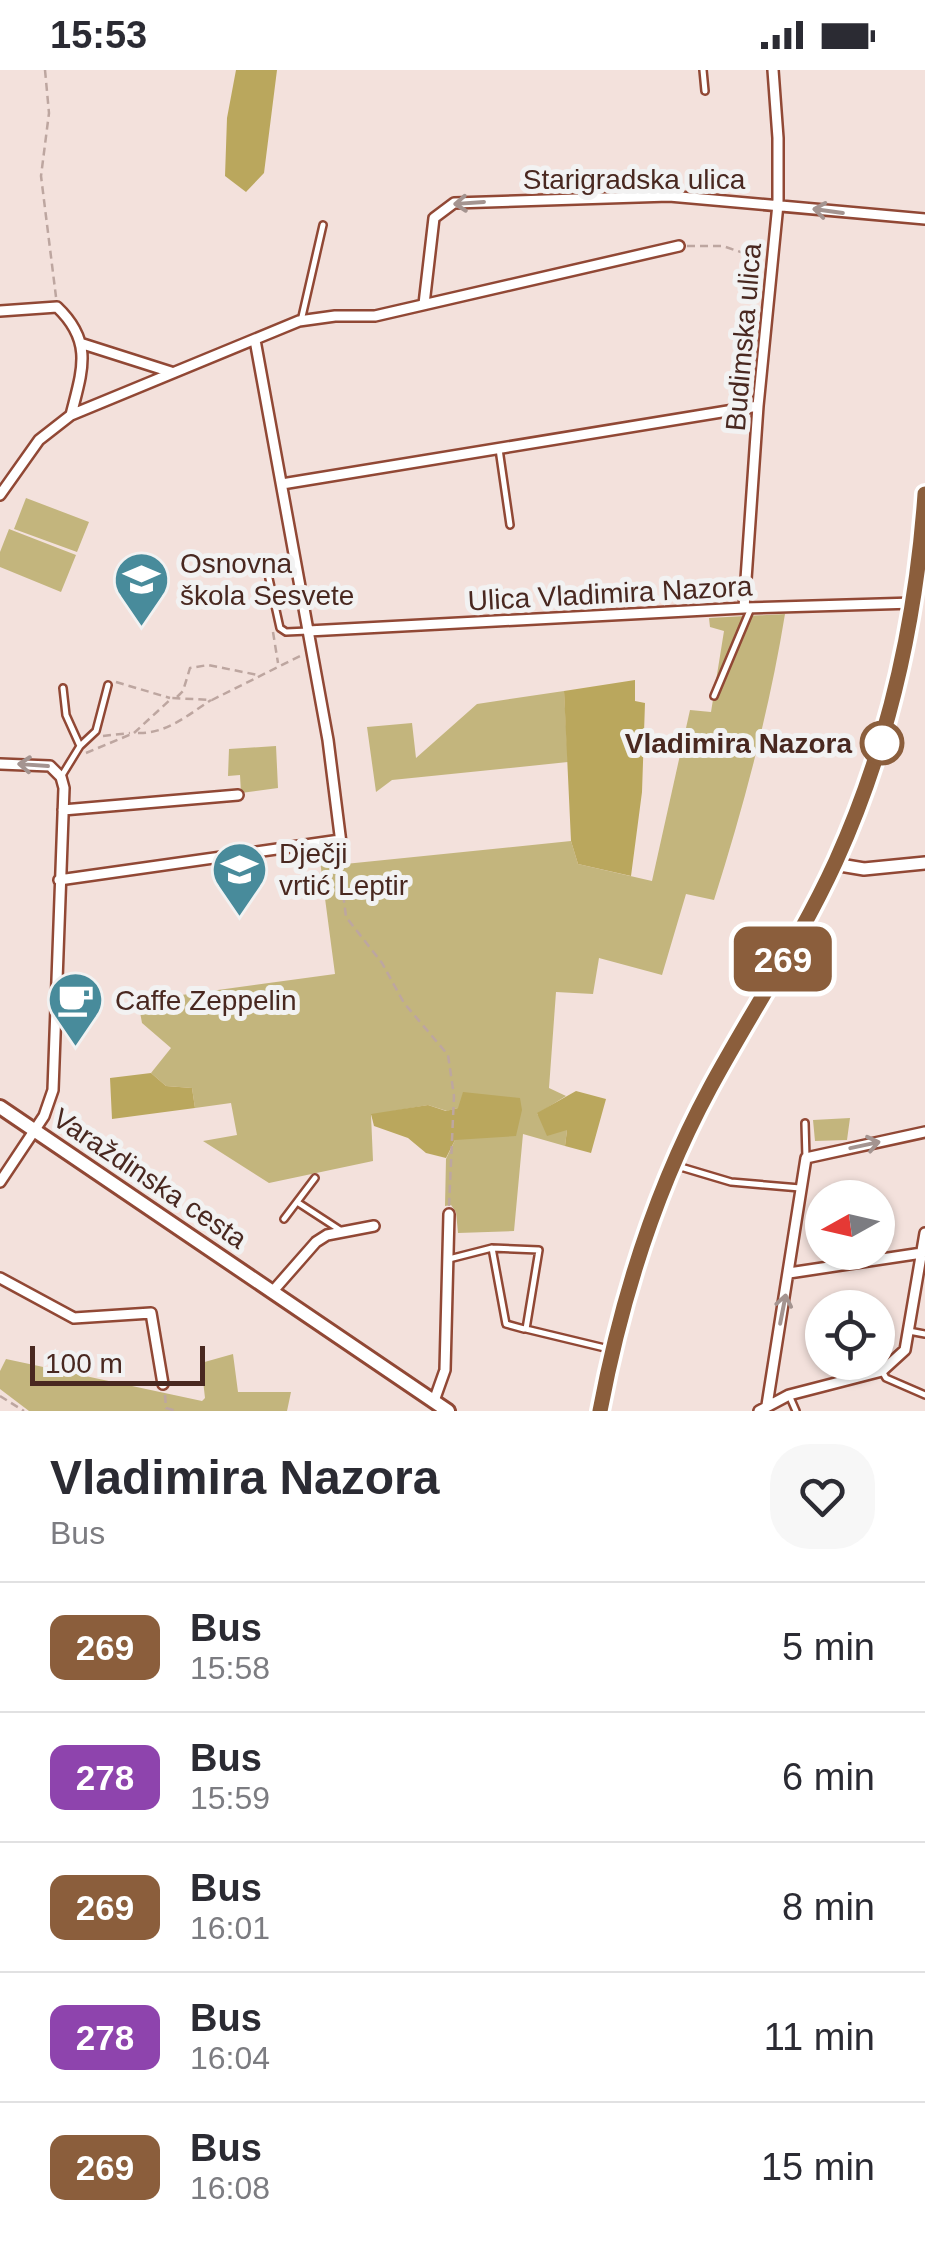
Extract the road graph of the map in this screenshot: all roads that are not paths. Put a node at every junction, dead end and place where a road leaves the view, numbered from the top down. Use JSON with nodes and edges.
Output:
{"nodes":[{"id":1,"x":703,"y":70,"type":"edge"},
{"id":2,"x":774,"y":70,"type":"edge"},
{"id":3,"x":705,"y":91,"type":"dead end"},
{"id":4,"x":778,"y":204,"type":"junction"},
{"id":5,"x":925,"y":220,"type":"edge"},
{"id":6,"x":322,"y":225,"type":"dead end"},
{"id":7,"x":679,"y":246,"type":"road end"},
{"id":8,"x":424,"y":304,"type":"junction"},
{"id":9,"x":0,"y":311,"type":"edge"},
{"id":10,"x":301,"y":321,"type":"junction"},
{"id":11,"x":255,"y":340,"type":"junction"},
{"id":12,"x":83,"y":344,"type":"junction"},
{"id":13,"x":172,"y":372,"type":"junction"},
{"id":14,"x":758,"y":406,"type":"junction"},
{"id":15,"x":70,"y":415,"type":"junction"},
{"id":16,"x":499,"y":449,"type":"junction"},
{"id":17,"x":282,"y":484,"type":"junction"},
{"id":18,"x":0,"y":495,"type":"edge"},
{"id":19,"x":925,"y":495,"type":"edge"},
{"id":20,"x":510,"y":525,"type":"dead end"},
{"id":21,"x":294,"y":558,"type":"junction"},
{"id":22,"x":918,"y":601,"type":"junction"},
{"id":23,"x":747,"y":608,"type":"junction"},
{"id":24,"x":308,"y":631,"type":"junction"},
{"id":25,"x":108,"y":685,"type":"road end"},
{"id":26,"x":63,"y":688,"type":"dead end"},
{"id":27,"x":714,"y":696,"type":"dead end"},
{"id":28,"x":78,"y":749,"type":"junction"},
{"id":29,"x":0,"y":764,"type":"edge"},
{"id":30,"x":62,"y":777,"type":"junction"},
{"id":31,"x":238,"y":795,"type":"dead end"},
{"id":32,"x":63,"y":810,"type":"junction"},
{"id":33,"x":340,"y":840,"type":"junction"},
{"id":34,"x":343,"y":859,"type":"road end"},
{"id":35,"x":925,"y":862,"type":"edge"},
{"id":36,"x":834,"y":864,"type":"junction"},
{"id":37,"x":59,"y":880,"type":"junction"},
{"id":38,"x":0,"y":1107,"type":"edge"},
{"id":39,"x":805,"y":1123,"type":"dead end"},
{"id":40,"x":35,"y":1130,"type":"junction"},
{"id":41,"x":925,"y":1132,"type":"edge"},
{"id":42,"x":806,"y":1158,"type":"junction"},
{"id":43,"x":674,"y":1165,"type":"junction"},
{"id":44,"x":315,"y":1178,"type":"dead end"},
{"id":45,"x":0,"y":1182,"type":"edge"},
{"id":46,"x":800,"y":1188,"type":"junction"},
{"id":47,"x":298,"y":1202,"type":"junction"},
{"id":48,"x":449,"y":1214,"type":"road end"},
{"id":49,"x":284,"y":1219,"type":"dead end"},
{"id":50,"x":374,"y":1226,"type":"dead end"},
{"id":51,"x":342,"y":1232,"type":"junction"},
{"id":52,"x":925,"y":1233,"type":"edge"},
{"id":53,"x":492,"y":1248,"type":"junction"},
{"id":54,"x":922,"y":1253,"type":"junction"},
{"id":55,"x":449,"y":1259,"type":"junction"},
{"id":56,"x":789,"y":1273,"type":"junction"},
{"id":57,"x":0,"y":1278,"type":"edge"},
{"id":58,"x":273,"y":1291,"type":"junction"},
{"id":59,"x":526,"y":1330,"type":"junction"},
{"id":60,"x":909,"y":1331,"type":"junction"},
{"id":61,"x":925,"y":1334,"type":"edge"},
{"id":62,"x":613,"y":1350,"type":"junction"},
{"id":63,"x":895,"y":1359,"type":"edge"},
{"id":64,"x":847,"y":1380,"type":"edge"},
{"id":65,"x":891,"y":1380,"type":"edge"},
{"id":66,"x":163,"y":1384,"type":"road end"},
{"id":67,"x":925,"y":1394,"type":"edge"},
{"id":68,"x":789,"y":1395,"type":"junction"},
{"id":69,"x":434,"y":1401,"type":"junction"},
{"id":70,"x":763,"y":1408,"type":"edge"},
{"id":71,"x":448,"y":1411,"type":"edge"},
{"id":72,"x":601,"y":1411,"type":"edge"},
{"id":73,"x":796,"y":1411,"type":"edge"}],
"edges":[{"from":1,"to":3,"type":"lane"},
{"from":2,"to":4,"type":"street","name":"Budimska ulica"},
{"from":5,"to":4,"type":"street","name":"Starigradska ulica","one_way":true},
{"from":4,"to":8,"type":"street","name":"Starigradska ulica","one_way":true},
{"from":4,"to":14,"type":"street","name":"Budimska ulica"},
{"from":6,"to":10,"type":"lane"},
{"from":7,"to":8,"type":"street"},
{"from":8,"to":10,"type":"street"},
{"from":9,"to":12,"type":"street"},
{"from":10,"to":11,"type":"street"},
{"from":11,"to":13,"type":"street"},
{"from":11,"to":17,"type":"street"},
{"from":12,"to":13,"type":"street"},
{"from":12,"to":15,"type":"street"},
{"from":13,"to":15,"type":"street"},
{"from":14,"to":16,"type":"street"},
{"from":14,"to":23,"type":"street","name":"Budimska ulica"},
{"from":15,"to":18,"type":"street"},
{"from":16,"to":17,"type":"street"},
{"from":16,"to":20,"type":"lane"},
{"from":17,"to":21,"type":"street"},
{"from":19,"to":22,"type":"main road"},
{"from":21,"to":24,"type":"street"},
{"from":21,"to":24,"type":"lane"},
{"from":22,"to":23,"type":"street","name":"Ulica Vladimira Nazora"},
{"from":22,"to":36,"type":"main road"},
{"from":23,"to":24,"type":"street","name":"Ulica Vladimira Nazora"},
{"from":23,"to":27,"type":"lane"},
{"from":24,"to":33,"type":"street"},
{"from":25,"to":28,"type":"lane"},
{"from":26,"to":28,"type":"lane"},
{"from":28,"to":30,"type":"lane"},
{"from":30,"to":29,"type":"street","one_way":true},
{"from":30,"to":32,"type":"street"},
{"from":31,"to":32,"type":"street"},
{"from":32,"to":37,"type":"street"},
{"from":33,"to":34,"type":"street"},
{"from":33,"to":37,"type":"street"},
{"from":35,"to":36,"type":"street"},
{"from":36,"to":43,"type":"main road"},
{"from":37,"to":40,"type":"street"},
{"from":38,"to":40,"type":"main road","name":"Varaždinska cesta"},
{"from":39,"to":42,"type":"lane"},
{"from":40,"to":45,"type":"street"},
{"from":40,"to":58,"type":"main road","name":"Varaždinska cesta"},
{"from":42,"to":41,"type":"street","one_way":true},
{"from":42,"to":46,"type":"street"},
{"from":43,"to":46,"type":"lane"},
{"from":43,"to":62,"type":"main road"},
{"from":44,"to":47,"type":"lane"},
{"from":46,"to":56,"type":"street"},
{"from":47,"to":49,"type":"lane"},
{"from":47,"to":51,"type":"lane"},
{"from":48,"to":55,"type":"street"},
{"from":50,"to":51,"type":"street"},
{"from":51,"to":58,"type":"street"},
{"from":52,"to":54,"type":"street"},
{"from":53,"to":55,"type":"lane"},
{"from":53,"to":59,"type":"lane"},
{"from":53,"to":59,"type":"lane"},
{"from":54,"to":56,"type":"street"},
{"from":54,"to":60,"type":"street"},
{"from":55,"to":69,"type":"street"},
{"from":70,"to":56,"type":"street","one_way":true},
{"from":57,"to":66,"type":"street"},
{"from":58,"to":69,"type":"main road","name":"Varaždinska cesta"},
{"from":59,"to":62,"type":"lane"},
{"from":60,"to":61,"type":"lane"},
{"from":60,"to":63,"type":"street"},
{"from":62,"to":72,"type":"main road"},
{"from":64,"to":68,"type":"street"},
{"from":65,"to":67,"type":"lane"},
{"from":68,"to":70,"type":"street"},
{"from":68,"to":73,"type":"lane"},
{"from":69,"to":71,"type":"main road","name":"Varaždinska cesta"}]}
